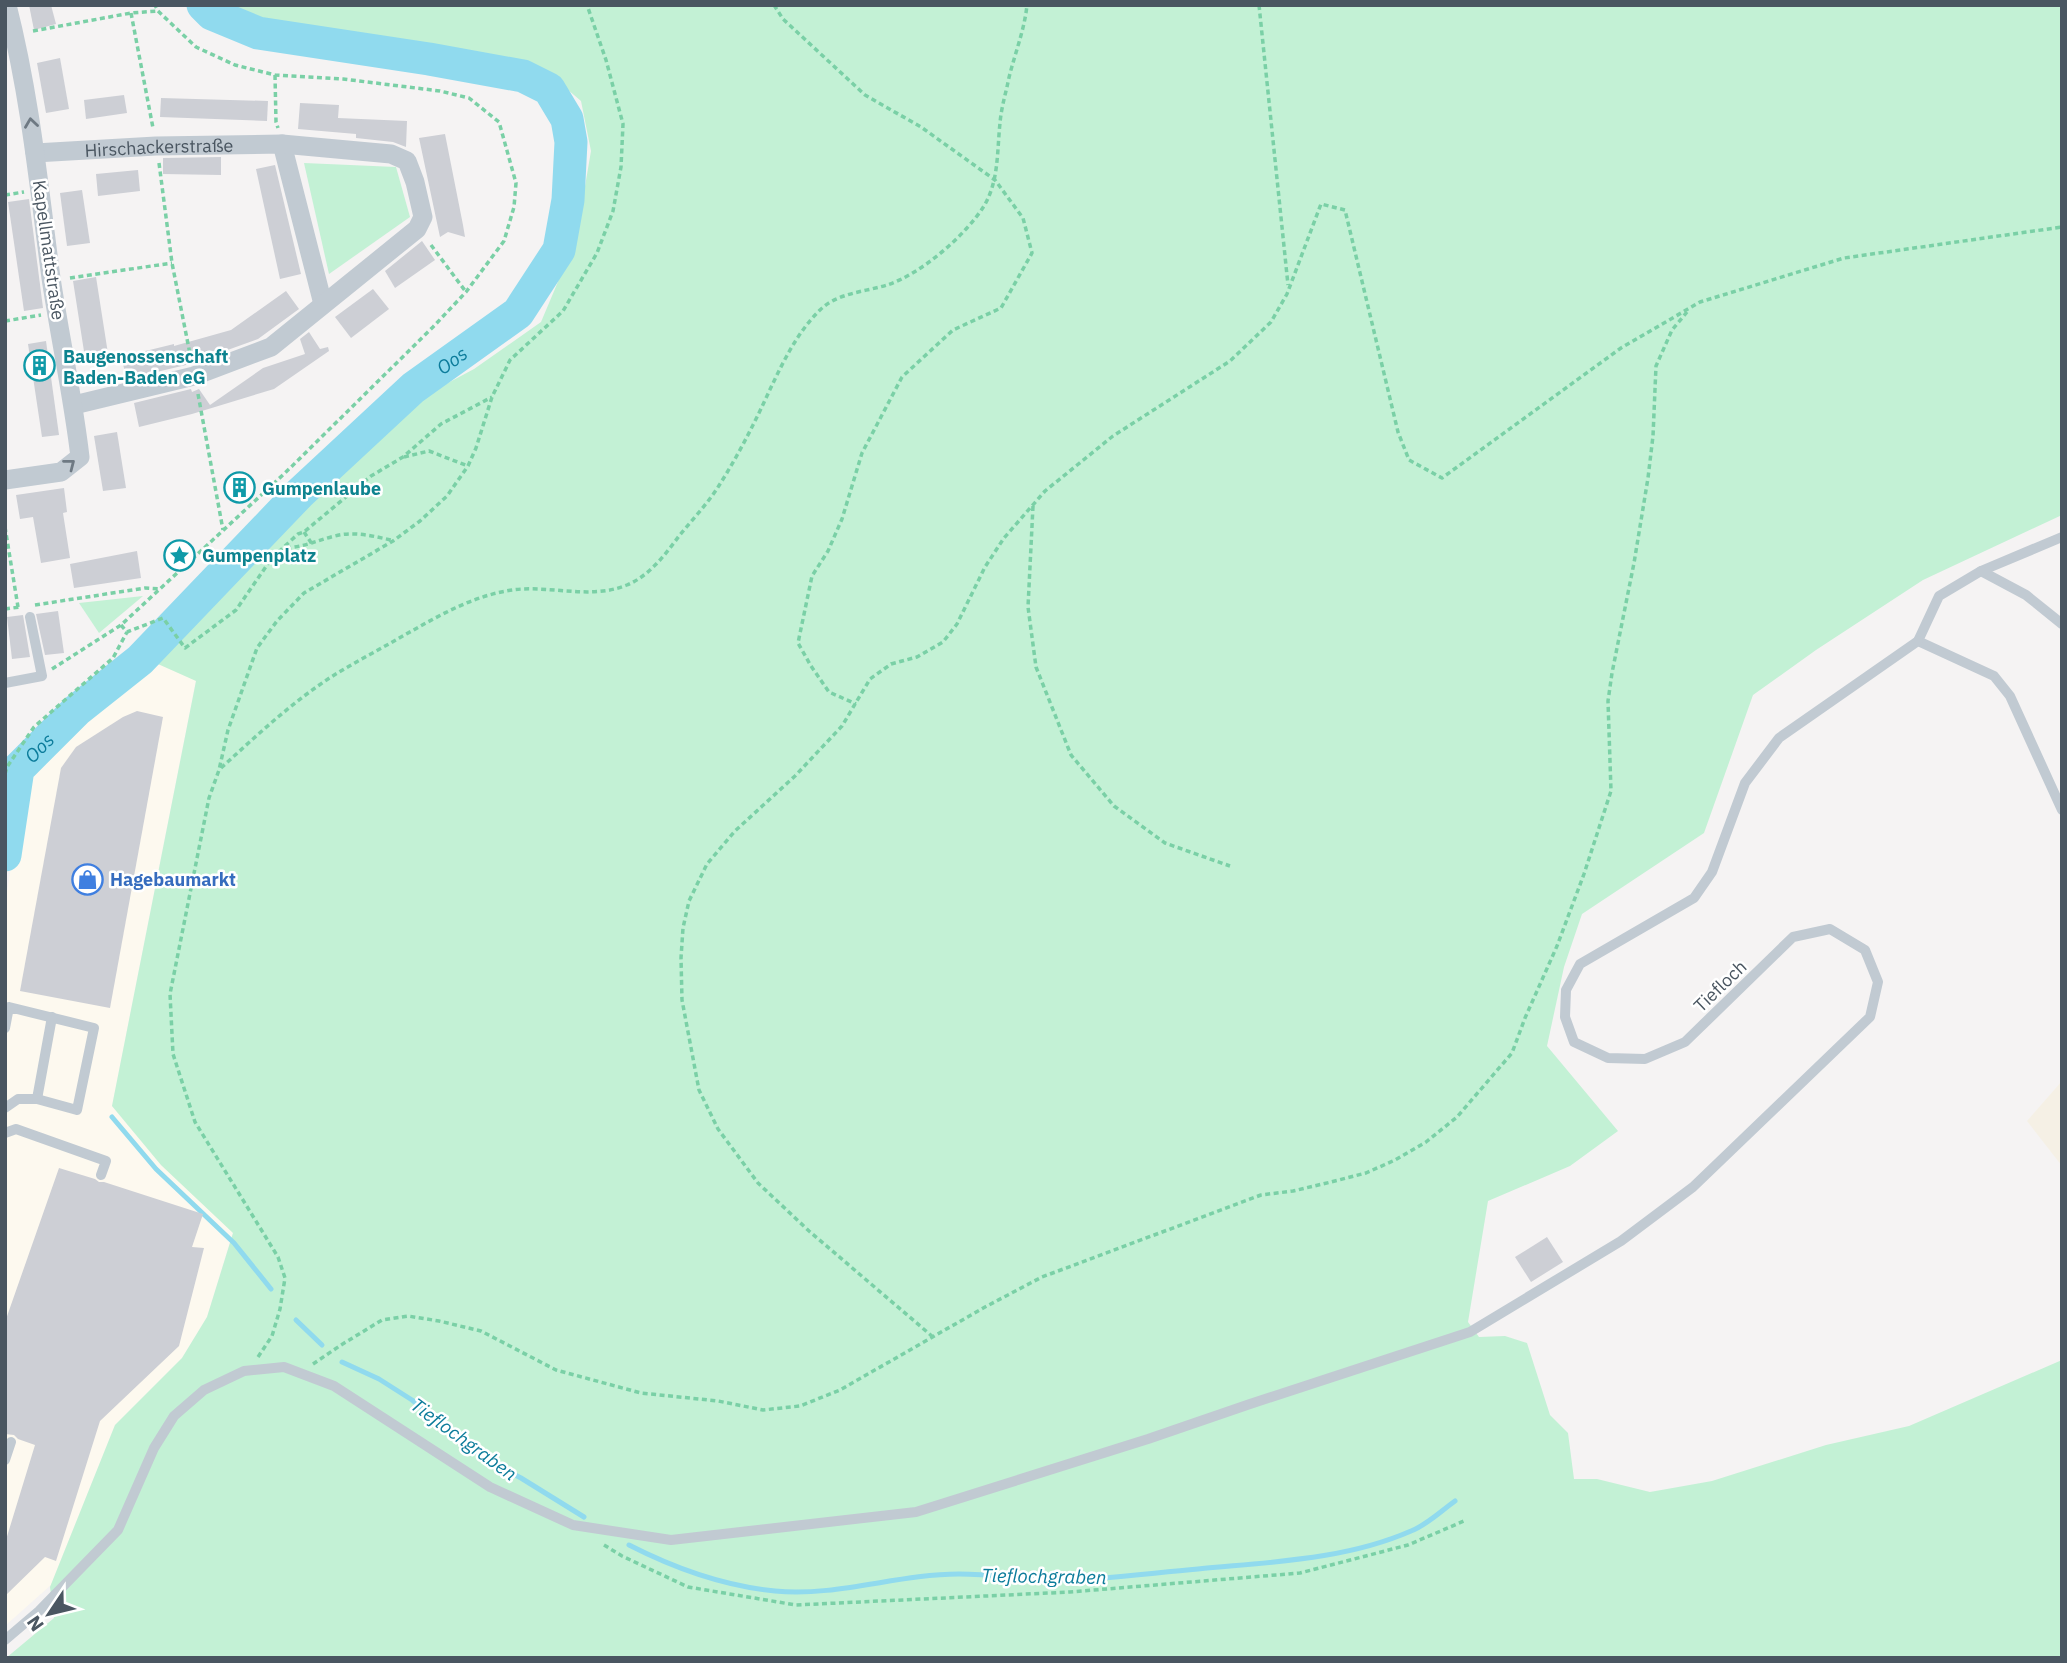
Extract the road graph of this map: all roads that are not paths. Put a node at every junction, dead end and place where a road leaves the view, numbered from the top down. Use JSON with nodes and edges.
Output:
{"nodes":[{"id":1,"x":9,"y":12,"type":"edge"},
{"id":2,"x":282,"y":144,"type":"junction"},
{"id":3,"x":35,"y":153,"type":"junction"},
{"id":4,"x":323,"y":304,"type":"junction"},
{"id":5,"x":74,"y":405,"type":"junction"},
{"id":6,"x":5,"y":480,"type":"edge"},
{"id":7,"x":2062,"y":537,"type":"edge"},
{"id":8,"x":1981,"y":570,"type":"junction"},
{"id":9,"x":30,"y":617,"type":"dead end"},
{"id":10,"x":2062,"y":624,"type":"edge"},
{"id":11,"x":1917,"y":641,"type":"junction"},
{"id":12,"x":5,"y":683,"type":"edge"},
{"id":13,"x":2062,"y":810,"type":"edge"},
{"id":14,"x":52,"y":1017,"type":"junction"},
{"id":15,"x":5,"y":1028,"type":"edge"},
{"id":16,"x":37,"y":1099,"type":"junction"},
{"id":17,"x":5,"y":1108,"type":"edge"},
{"id":18,"x":5,"y":1133,"type":"edge"},
{"id":19,"x":102,"y":1175,"type":"dead end"},
{"id":20,"x":11,"y":1442,"type":"dead end"},
{"id":21,"x":6,"y":1458,"type":"edge"},
{"id":22,"x":5,"y":1640,"type":"edge"}],
"edges":[{"from":3,"to":1,"type":"street","name":"Kapellmattstraße","one_way":true},
{"from":2,"to":3,"type":"street","name":"Hirschackerstraße"},
{"from":2,"to":4,"type":"street"},
{"from":2,"to":4,"type":"street","name":"Hirschackerstraße"},
{"from":3,"to":5,"type":"street","name":"Kapellmattstraße"},
{"from":4,"to":5,"type":"street","name":"Hirschackerstraße"},
{"from":6,"to":5,"type":"street","name":"Kapellmattstraße","one_way":true},
{"from":7,"to":8,"type":"lane","name":"Tiefloch"},
{"from":8,"to":10,"type":"lane"},
{"from":8,"to":11,"type":"lane","name":"Tiefloch"},
{"from":9,"to":12,"type":"lane"},
{"from":11,"to":13,"type":"lane"},
{"from":11,"to":22,"type":"lane","name":"Tiefloch"},
{"from":14,"to":15,"type":"lane"},
{"from":14,"to":16,"type":"lane"},
{"from":14,"to":16,"type":"lane"},
{"from":16,"to":17,"type":"lane"},
{"from":18,"to":19,"type":"lane"},
{"from":20,"to":21,"type":"lane"}]}
